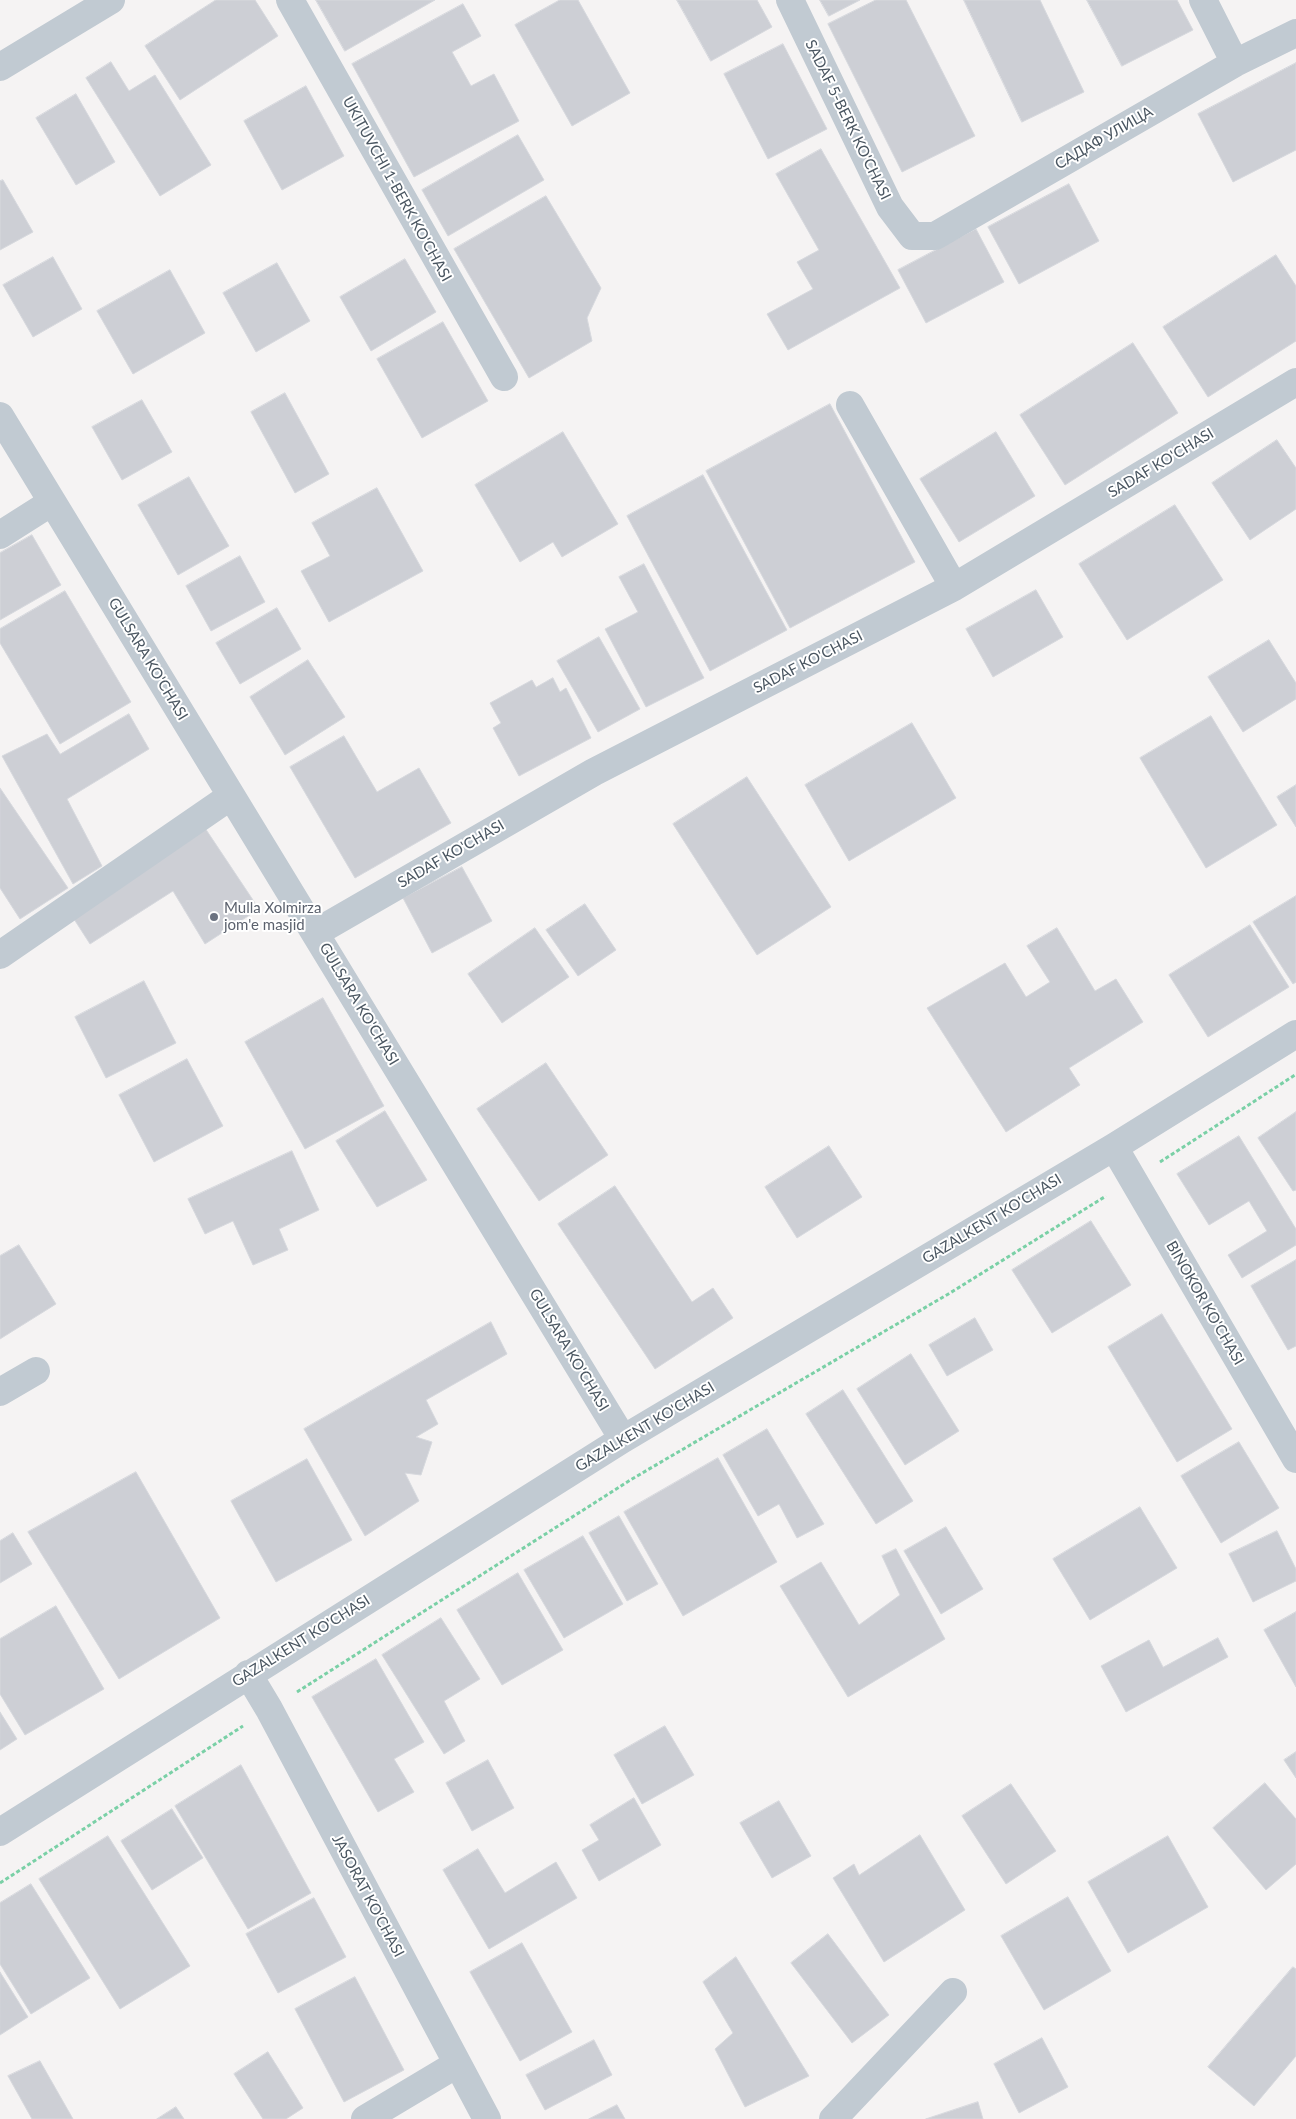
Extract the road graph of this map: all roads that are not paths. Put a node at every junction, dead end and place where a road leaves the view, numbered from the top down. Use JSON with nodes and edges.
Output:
{"nodes":[{"id":1,"x":111,"y":0,"type":"edge"},
{"id":2,"x":290,"y":0,"type":"edge"},
{"id":3,"x":790,"y":0,"type":"edge"},
{"id":4,"x":1203,"y":0,"type":"edge"},
{"id":5,"x":1296,"y":33,"type":"edge"},
{"id":6,"x":1235,"y":63,"type":"junction"},
{"id":7,"x":0,"y":67,"type":"edge"},
{"id":8,"x":912,"y":236,"type":"joint"},
{"id":9,"x":504,"y":377,"type":"dead end"},
{"id":10,"x":1296,"y":382,"type":"edge"},
{"id":11,"x":850,"y":405,"type":"dead end"},
{"id":12,"x":0,"y":416,"type":"edge"},
{"id":13,"x":52,"y":502,"type":"junction"},
{"id":14,"x":0,"y":535,"type":"edge"},
{"id":15,"x":954,"y":587,"type":"junction"},
{"id":16,"x":231,"y":796,"type":"junction"},
{"id":17,"x":315,"y":933,"type":"junction"},
{"id":18,"x":0,"y":955,"type":"edge"},
{"id":19,"x":1296,"y":1034,"type":"edge"},
{"id":20,"x":1114,"y":1147,"type":"junction"},
{"id":21,"x":36,"y":1371,"type":"dead end"},
{"id":22,"x":0,"y":1392,"type":"edge"},
{"id":23,"x":623,"y":1439,"type":"junction"},
{"id":24,"x":1296,"y":1458,"type":"edge"},
{"id":25,"x":248,"y":1674,"type":"junction"},
{"id":26,"x":0,"y":1832,"type":"edge"},
{"id":27,"x":953,"y":1992,"type":"dead end"},
{"id":28,"x":457,"y":2064,"type":"junction"},
{"id":29,"x":365,"y":2119,"type":"edge"},
{"id":30,"x":487,"y":2119,"type":"edge"},
{"id":31,"x":833,"y":2119,"type":"edge"}],
"edges":[{"from":1,"to":7,"type":"street"},
{"from":2,"to":9,"type":"street","name":"UKITUVCHI 1-BERK KO'CHASI"},
{"from":3,"to":8,"type":"street","name":"SADAF 5-BERK KO'CHASI"},
{"from":4,"to":6,"type":"street"},
{"from":5,"to":6,"type":"street","name":"САДАФ УЛИЦА"},
{"from":6,"to":8,"type":"street","name":"САДАФ УЛИЦА"},
{"from":10,"to":15,"type":"street","name":"SADAF KO'CHASI"},
{"from":11,"to":15,"type":"street"},
{"from":12,"to":13,"type":"street","name":"GULSARA KO'CHASI"},
{"from":13,"to":14,"type":"street"},
{"from":13,"to":16,"type":"street","name":"GULSARA KO'CHASI"},
{"from":15,"to":17,"type":"street","name":"SADAF KO'CHASI"},
{"from":16,"to":17,"type":"street","name":"GULSARA KO'CHASI"},
{"from":16,"to":18,"type":"street"},
{"from":17,"to":23,"type":"street","name":"GULSARA KO'CHASI"},
{"from":19,"to":20,"type":"street","name":"GAZALKENT KO'CHASI"},
{"from":20,"to":23,"type":"street","name":"GAZALKENT KO'CHASI"},
{"from":20,"to":24,"type":"street","name":"BINOKOR KO'CHASI"},
{"from":21,"to":22,"type":"street"},
{"from":23,"to":25,"type":"street","name":"GAZALKENT KO'CHASI"},
{"from":25,"to":26,"type":"street","name":"GAZALKENT KO'CHASI"},
{"from":25,"to":28,"type":"street","name":"JASORAT KO'CHASI"},
{"from":27,"to":31,"type":"street"},
{"from":28,"to":29,"type":"street"},
{"from":28,"to":30,"type":"street","name":"JASORAT KO'CHASI"}]}
